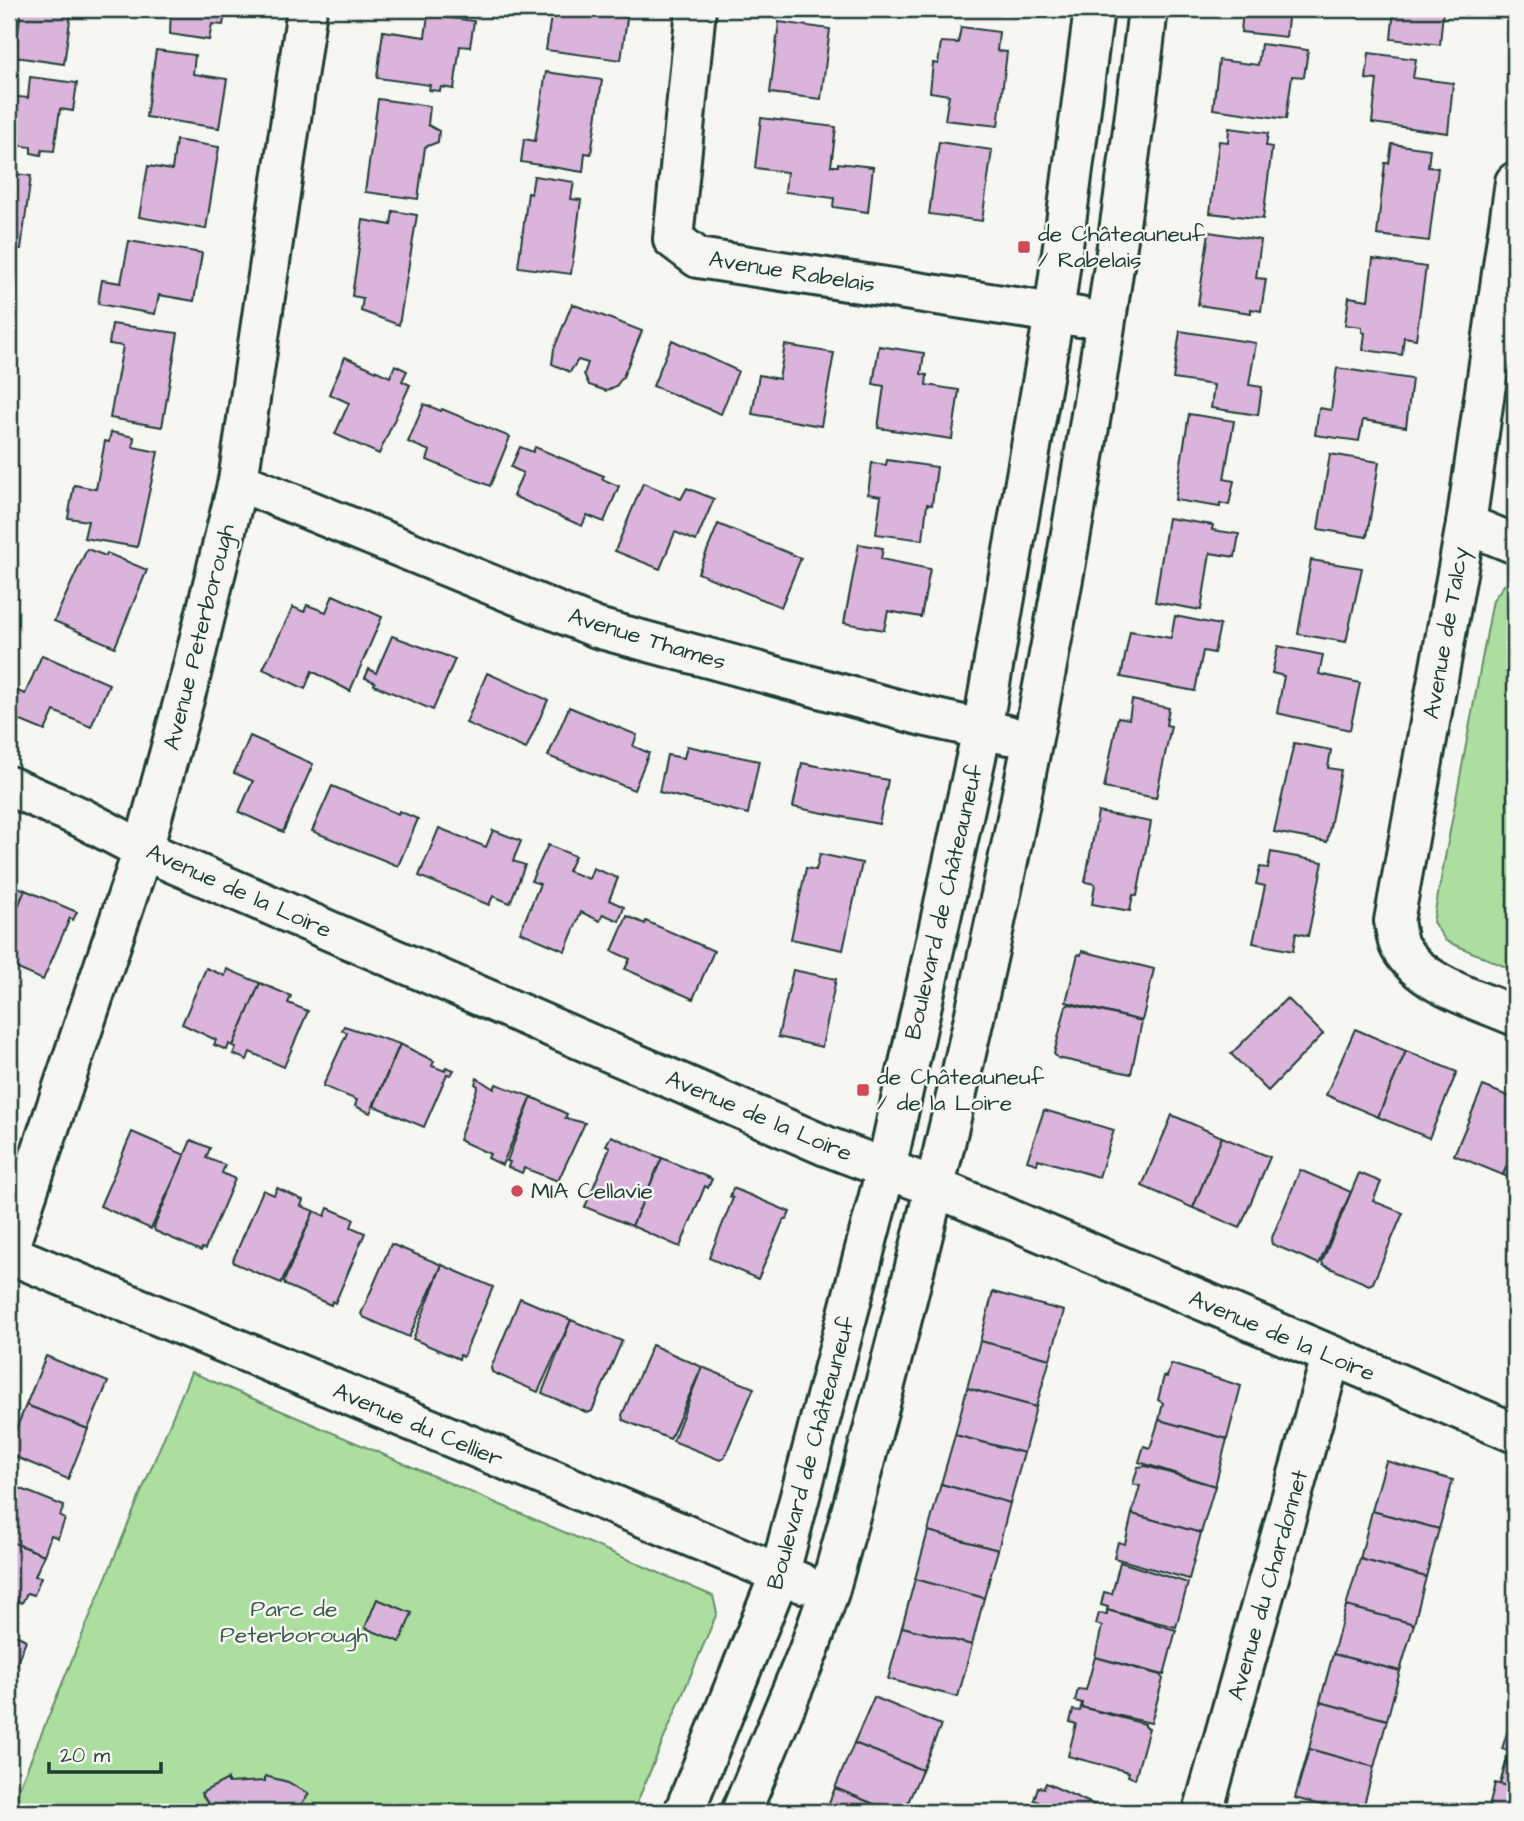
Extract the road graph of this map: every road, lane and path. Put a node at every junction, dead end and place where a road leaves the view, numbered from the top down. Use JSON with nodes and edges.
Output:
{"nodes":[{"id":1,"x":307,"y":9,"type":"edge"},
{"id":2,"x":696,"y":9,"type":"edge"},
{"id":3,"x":1094,"y":9,"type":"edge"},
{"id":4,"x":1148,"y":9,"type":"edge"},
{"id":5,"x":1515,"y":182,"type":"edge"},
{"id":6,"x":1054,"y":314,"type":"junction"},
{"id":7,"x":1105,"y":321,"type":"junction"},
{"id":8,"x":238,"y":481,"type":"junction"},
{"id":9,"x":1466,"y":524,"type":"junction"},
{"id":10,"x":1515,"y":544,"type":"edge"},
{"id":11,"x":982,"y":730,"type":"junction"},
{"id":12,"x":1031,"y":739,"type":"junction"},
{"id":13,"x":9,"y":786,"type":"edge"},
{"id":14,"x":143,"y":849,"type":"junction"},
{"id":15,"x":1515,"y":1016,"type":"edge"},
{"id":16,"x":886,"y":1169,"type":"junction"},
{"id":17,"x":937,"y":1188,"type":"junction"},
{"id":18,"x":9,"y":1247,"type":"edge"},
{"id":19,"x":9,"y":1254,"type":"edge"},
{"id":20,"x":1331,"y":1357,"type":"junction"},
{"id":21,"x":1515,"y":1433,"type":"edge"},
{"id":22,"x":779,"y":1576,"type":"junction"},
{"id":23,"x":829,"y":1592,"type":"junction"},
{"id":24,"x":684,"y":1812,"type":"edge"},
{"id":25,"x":741,"y":1812,"type":"edge"},
{"id":26,"x":1203,"y":1812,"type":"edge"}],
"edges":[{"from":1,"to":8,"type":"street","name":"Avenue Peterborough"},
{"from":2,"to":6,"type":"street","name":"Avenue Rabelais"},
{"from":3,"to":6,"type":"street","name":"Boulevard de Châteauneuf"},
{"from":4,"to":7,"type":"street"},
{"from":5,"to":9,"type":"street","name":"Avenue de Talcy"},
{"from":6,"to":7,"type":"street","name":"Avenue Rabelais"},
{"from":6,"to":11,"type":"street","name":"Boulevard de Châteauneuf"},
{"from":7,"to":12,"type":"street"},
{"from":8,"to":11,"type":"street","name":"Avenue Thames"},
{"from":8,"to":14,"type":"street","name":"Avenue Peterborough"},
{"from":9,"to":10,"type":"street"},
{"from":9,"to":15,"type":"street","name":"Avenue de Talcy"},
{"from":11,"to":12,"type":"street","name":"Avenue Thames"},
{"from":11,"to":16,"type":"street","name":"Boulevard de Châteauneuf"},
{"from":12,"to":17,"type":"street"},
{"from":13,"to":14,"type":"street","name":"Avenue de la Loire"},
{"from":14,"to":16,"type":"street","name":"Avenue de la Loire"},
{"from":14,"to":18,"type":"street","name":"Avenue Peterborough"},
{"from":16,"to":17,"type":"street","name":"Avenue de la Loire"},
{"from":16,"to":22,"type":"street","name":"Boulevard de Châteauneuf"},
{"from":17,"to":20,"type":"street","name":"Avenue de la Loire"},
{"from":17,"to":23,"type":"street"},
{"from":19,"to":22,"type":"street","name":"Avenue du Cellier"},
{"from":20,"to":21,"type":"street","name":"Avenue de la Loire"},
{"from":20,"to":26,"type":"street","name":"Avenue du Chardonnet"},
{"from":22,"to":23,"type":"street","name":"Avenue du Cellier"},
{"from":22,"to":24,"type":"street","name":"Boulevard de Châteauneuf"},
{"from":23,"to":25,"type":"street"}]}
